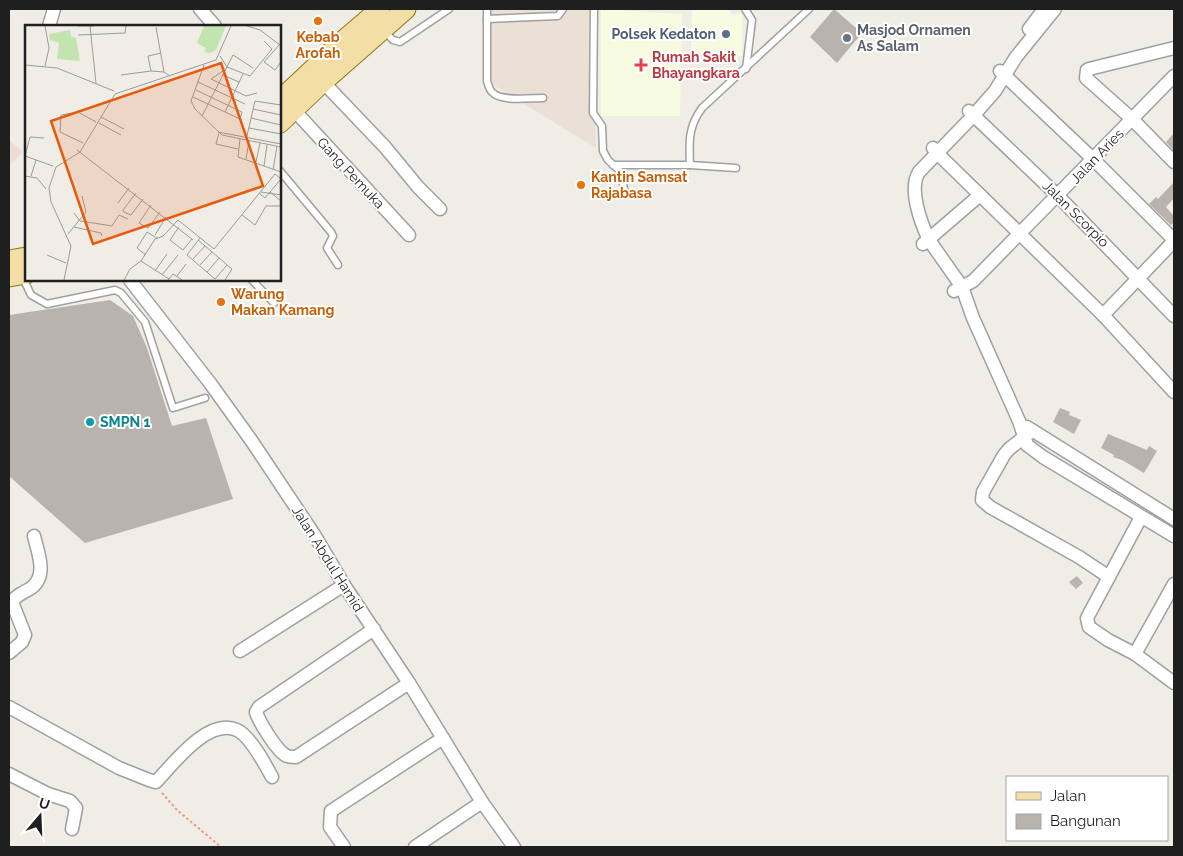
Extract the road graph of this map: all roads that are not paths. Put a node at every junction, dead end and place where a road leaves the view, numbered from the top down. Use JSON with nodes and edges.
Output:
{"nodes":[{"id":1,"x":54,"y":9,"type":"edge"},
{"id":2,"x":406,"y":9,"type":"edge"},
{"id":3,"x":449,"y":9,"type":"edge"},
{"id":4,"x":487,"y":9,"type":"edge"},
{"id":5,"x":563,"y":9,"type":"edge"},
{"id":6,"x":594,"y":9,"type":"edge"},
{"id":7,"x":745,"y":9,"type":"edge"},
{"id":8,"x":752,"y":9,"type":"edge"},
{"id":9,"x":809,"y":9,"type":"edge"},
{"id":10,"x":1044,"y":9,"type":"edge"},
{"id":11,"x":1055,"y":9,"type":"edge"},
{"id":12,"x":206,"y":11,"type":"edge"},
{"id":13,"x":374,"y":17,"type":"edge"},
{"id":14,"x":487,"y":19,"type":"junction"},
{"id":15,"x":752,"y":20,"type":"junction"},
{"id":16,"x":49,"y":25,"type":"edge"},
{"id":17,"x":214,"y":25,"type":"edge"},
{"id":18,"x":1174,"y":48,"type":"edge"},
{"id":19,"x":746,"y":69,"type":"junction"},
{"id":20,"x":1002,"y":74,"type":"junction"},
{"id":21,"x":1174,"y":78,"type":"edge"},
{"id":22,"x":323,"y":82,"type":"junction"},
{"id":23,"x":543,"y":98,"type":"dead end"},
{"id":24,"x":284,"y":102,"type":"edge"},
{"id":25,"x":971,"y":114,"type":"junction"},
{"id":26,"x":281,"y":118,"type":"edge"},
{"id":27,"x":1132,"y":119,"type":"junction"},
{"id":28,"x":935,"y":151,"type":"junction"},
{"id":29,"x":1093,"y":160,"type":"junction"},
{"id":30,"x":1174,"y":162,"type":"edge"},
{"id":31,"x":613,"y":165,"type":"junction"},
{"id":32,"x":690,"y":165,"type":"junction"},
{"id":33,"x":736,"y":168,"type":"dead end"},
{"id":34,"x":281,"y":172,"type":"edge"},
{"id":35,"x":625,"y":193,"type":"dead end"},
{"id":36,"x":980,"y":195,"type":"junction"},
{"id":37,"x":1058,"y":196,"type":"junction"},
{"id":38,"x":440,"y":209,"type":"dead end"},
{"id":39,"x":409,"y":235,"type":"dead end"},
{"id":40,"x":1020,"y":235,"type":"junction"},
{"id":41,"x":1174,"y":240,"type":"edge"},
{"id":42,"x":926,"y":242,"type":"junction"},
{"id":43,"x":9,"y":260,"type":"edge"},
{"id":44,"x":338,"y":265,"type":"dead end"},
{"id":45,"x":21,"y":271,"type":"edge"},
{"id":46,"x":1137,"y":278,"type":"junction"},
{"id":47,"x":25,"y":281,"type":"edge"},
{"id":48,"x":131,"y":281,"type":"edge"},
{"id":49,"x":253,"y":281,"type":"edge"},
{"id":50,"x":960,"y":292,"type":"junction"},
{"id":51,"x":274,"y":303,"type":"dead end"},
{"id":52,"x":1103,"y":315,"type":"junction"},
{"id":53,"x":1174,"y":316,"type":"edge"},
{"id":54,"x":1174,"y":392,"type":"edge"},
{"id":55,"x":205,"y":398,"type":"dead end"},
{"id":56,"x":1028,"y":434,"type":"junction"},
{"id":57,"x":1141,"y":517,"type":"junction"},
{"id":58,"x":1174,"y":519,"type":"edge"},
{"id":59,"x":34,"y":536,"type":"dead end"},
{"id":60,"x":1174,"y":536,"type":"edge"},
{"id":61,"x":1109,"y":576,"type":"junction"},
{"id":62,"x":1174,"y":584,"type":"edge"},
{"id":63,"x":344,"y":586,"type":"junction"},
{"id":64,"x":374,"y":629,"type":"junction"},
{"id":65,"x":240,"y":651,"type":"dead end"},
{"id":66,"x":9,"y":653,"type":"edge"},
{"id":67,"x":1135,"y":654,"type":"junction"},
{"id":68,"x":409,"y":682,"type":"junction"},
{"id":69,"x":1174,"y":683,"type":"edge"},
{"id":70,"x":9,"y":707,"type":"edge"},
{"id":71,"x":443,"y":738,"type":"junction"},
{"id":72,"x":9,"y":774,"type":"edge"},
{"id":73,"x":272,"y":777,"type":"dead end"},
{"id":74,"x":482,"y":802,"type":"junction"},
{"id":75,"x":72,"y":829,"type":"dead end"},
{"id":76,"x":344,"y":847,"type":"edge"},
{"id":77,"x":415,"y":847,"type":"edge"},
{"id":78,"x":514,"y":847,"type":"edge"}],
"edges":[{"from":1,"to":16,"type":"street"},
{"from":2,"to":13,"type":"main road"},
{"from":3,"to":13,"type":"lane"},
{"from":4,"to":14,"type":"lane"},
{"from":5,"to":14,"type":"lane"},
{"from":6,"to":31,"type":"lane"},
{"from":7,"to":15,"type":"lane"},
{"from":8,"to":15,"type":"lane"},
{"from":9,"to":19,"type":"lane"},
{"from":10,"to":20,"type":"street"},
{"from":11,"to":20,"type":"street"},
{"from":12,"to":17,"type":"street"},
{"from":13,"to":22,"type":"main road"},
{"from":13,"to":24,"type":"main road"},
{"from":14,"to":23,"type":"lane"},
{"from":15,"to":19,"type":"lane"},
{"from":18,"to":27,"type":"street"},
{"from":19,"to":32,"type":"lane"},
{"from":20,"to":25,"type":"street"},
{"from":20,"to":29,"type":"street"},
{"from":21,"to":27,"type":"street","name":"Jalan Aries"},
{"from":22,"to":24,"type":"main road"},
{"from":22,"to":38,"type":"street"},
{"from":24,"to":26,"type":"main road"},
{"from":24,"to":39,"type":"street","name":"Gang Pemuka"},
{"from":25,"to":28,"type":"street"},
{"from":25,"to":37,"type":"street","name":"Jalan Scorpio"},
{"from":27,"to":29,"type":"street","name":"Jalan Aries"},
{"from":27,"to":30,"type":"street"},
{"from":28,"to":36,"type":"street"},
{"from":28,"to":42,"type":"street"},
{"from":29,"to":37,"type":"street","name":"Jalan Aries"},
{"from":29,"to":41,"type":"street"},
{"from":31,"to":32,"type":"lane"},
{"from":31,"to":35,"type":"lane"},
{"from":32,"to":33,"type":"lane"},
{"from":34,"to":44,"type":"lane"},
{"from":36,"to":40,"type":"street"},
{"from":36,"to":42,"type":"street"},
{"from":37,"to":40,"type":"street","name":"Jalan Aries"},
{"from":37,"to":46,"type":"street","name":"Jalan Scorpio"},
{"from":40,"to":50,"type":"street","name":"Jalan Aries"},
{"from":40,"to":52,"type":"street"},
{"from":41,"to":46,"type":"street"},
{"from":42,"to":50,"type":"street"},
{"from":43,"to":45,"type":"main road"},
{"from":46,"to":52,"type":"street"},
{"from":46,"to":53,"type":"street","name":"Jalan Scorpio"},
{"from":47,"to":55,"type":"lane"},
{"from":48,"to":63,"type":"street","name":"Jalan Abdul Hamid"},
{"from":49,"to":51,"type":"lane"},
{"from":50,"to":56,"type":"street"},
{"from":52,"to":54,"type":"street"},
{"from":56,"to":57,"type":"street"},
{"from":56,"to":58,"type":"street"},
{"from":56,"to":61,"type":"street"},
{"from":57,"to":60,"type":"street"},
{"from":57,"to":61,"type":"street"},
{"from":59,"to":66,"type":"street"},
{"from":61,"to":67,"type":"street"},
{"from":62,"to":67,"type":"street"},
{"from":63,"to":64,"type":"street","name":"Jalan Abdul Hamid"},
{"from":63,"to":65,"type":"street"},
{"from":64,"to":68,"type":"street","name":"Jalan Abdul Hamid"},
{"from":64,"to":68,"type":"street"},
{"from":67,"to":69,"type":"street"},
{"from":68,"to":71,"type":"street","name":"Jalan Abdul Hamid"},
{"from":70,"to":73,"type":"street"},
{"from":71,"to":74,"type":"street","name":"Jalan Abdul Hamid"},
{"from":71,"to":76,"type":"street"},
{"from":72,"to":75,"type":"street"},
{"from":74,"to":77,"type":"street"},
{"from":74,"to":78,"type":"street","name":"Jalan Abdul Hamid"}]}
